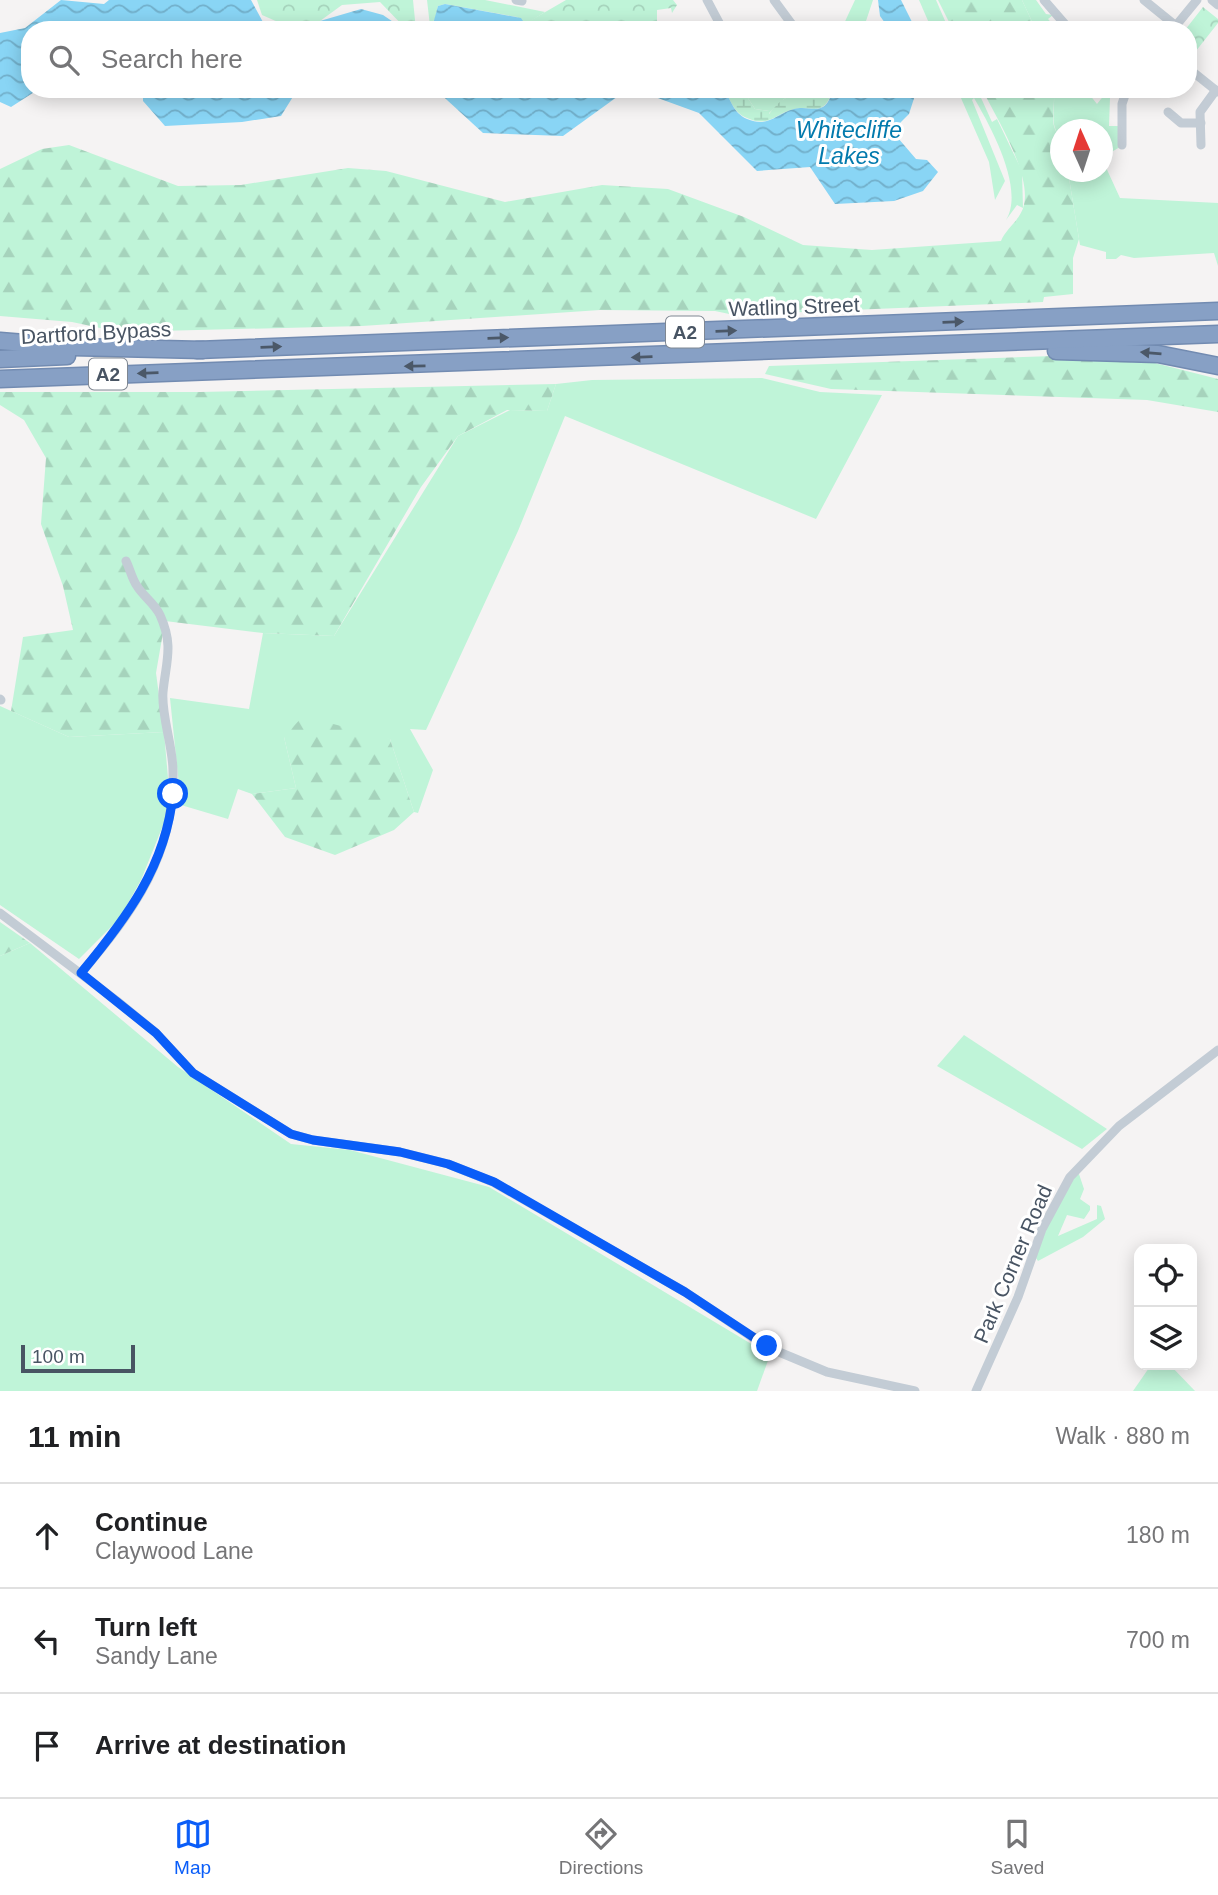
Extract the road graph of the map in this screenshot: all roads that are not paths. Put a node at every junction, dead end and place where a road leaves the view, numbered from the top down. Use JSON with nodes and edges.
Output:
{"nodes":[{"id":1,"x":707,"y":0,"type":"edge"},
{"id":2,"x":774,"y":0,"type":"edge"},
{"id":3,"x":1044,"y":0,"type":"edge"},
{"id":4,"x":1144,"y":0,"type":"edge"},
{"id":5,"x":1197,"y":0,"type":"edge"},
{"id":6,"x":1212,"y":0,"type":"edge"},
{"id":7,"x":1218,"y":5,"type":"edge"},
{"id":8,"x":718,"y":21,"type":"edge"},
{"id":9,"x":789,"y":21,"type":"edge"},
{"id":10,"x":1062,"y":21,"type":"edge"},
{"id":11,"x":1167,"y":21,"type":"edge"},
{"id":12,"x":1180,"y":21,"type":"edge"},
{"id":13,"x":1197,"y":75,"type":"edge"},
{"id":14,"x":1217,"y":91,"type":"edge"},
{"id":15,"x":1124,"y":98,"type":"edge"},
{"id":16,"x":1168,"y":112,"type":"dead end"},
{"id":17,"x":1201,"y":123,"type":"junction"},
{"id":18,"x":1122,"y":145,"type":"dead end"},
{"id":19,"x":1201,"y":145,"type":"dead end"},
{"id":20,"x":1218,"y":310,"type":"edge"},
{"id":21,"x":1218,"y":334,"type":"edge"},
{"id":22,"x":0,"y":341,"type":"edge"},
{"id":23,"x":857,"y":348,"type":"junction"},
{"id":24,"x":198,"y":350,"type":"junction"},
{"id":25,"x":0,"y":359,"type":"edge"},
{"id":26,"x":1218,"y":366,"type":"edge"},
{"id":27,"x":216,"y":370,"type":"joint"},
{"id":28,"x":0,"y":379,"type":"edge"},
{"id":29,"x":126,"y":561,"type":"dead end"},
{"id":30,"x":0,"y":913,"type":"edge"},
{"id":31,"x":81,"y":973,"type":"junction"},
{"id":32,"x":1218,"y":1050,"type":"edge"},
{"id":33,"x":915,"y":1391,"type":"edge"},
{"id":34,"x":976,"y":1391,"type":"edge"}],
"edges":[{"from":1,"to":8,"type":"street"},
{"from":2,"to":9,"type":"street"},
{"from":3,"to":10,"type":"street"},
{"from":4,"to":11,"type":"street"},
{"from":5,"to":12,"type":"street"},
{"from":6,"to":7,"type":"street"},
{"from":13,"to":14,"type":"street"},
{"from":14,"to":17,"type":"street"},
{"from":15,"to":18,"type":"street"},
{"from":16,"to":17,"type":"street"},
{"from":17,"to":19,"type":"street"},
{"from":24,"to":20,"type":"highway","name":"Watling Street","number":"A2","one_way":true},
{"from":21,"to":23,"type":"highway","name":"Watling Street","number":"A2"},
{"from":22,"to":24,"type":"highway","number":"A2"},
{"from":26,"to":23,"type":"highway","one_way":true},
{"from":23,"to":27,"type":"highway","name":"Watling Street","number":"A2","one_way":true},
{"from":24,"to":25,"type":"highway","name":"Dartford Bypass","number":"A2"},
{"from":27,"to":28,"type":"highway","name":"Dartford Bypass","number":"A2","one_way":true},
{"from":29,"to":31,"type":"street"},
{"from":30,"to":31,"type":"street"},
{"from":31,"to":33,"type":"street"},
{"from":32,"to":34,"type":"street","name":"Park Corner Road"}]}
